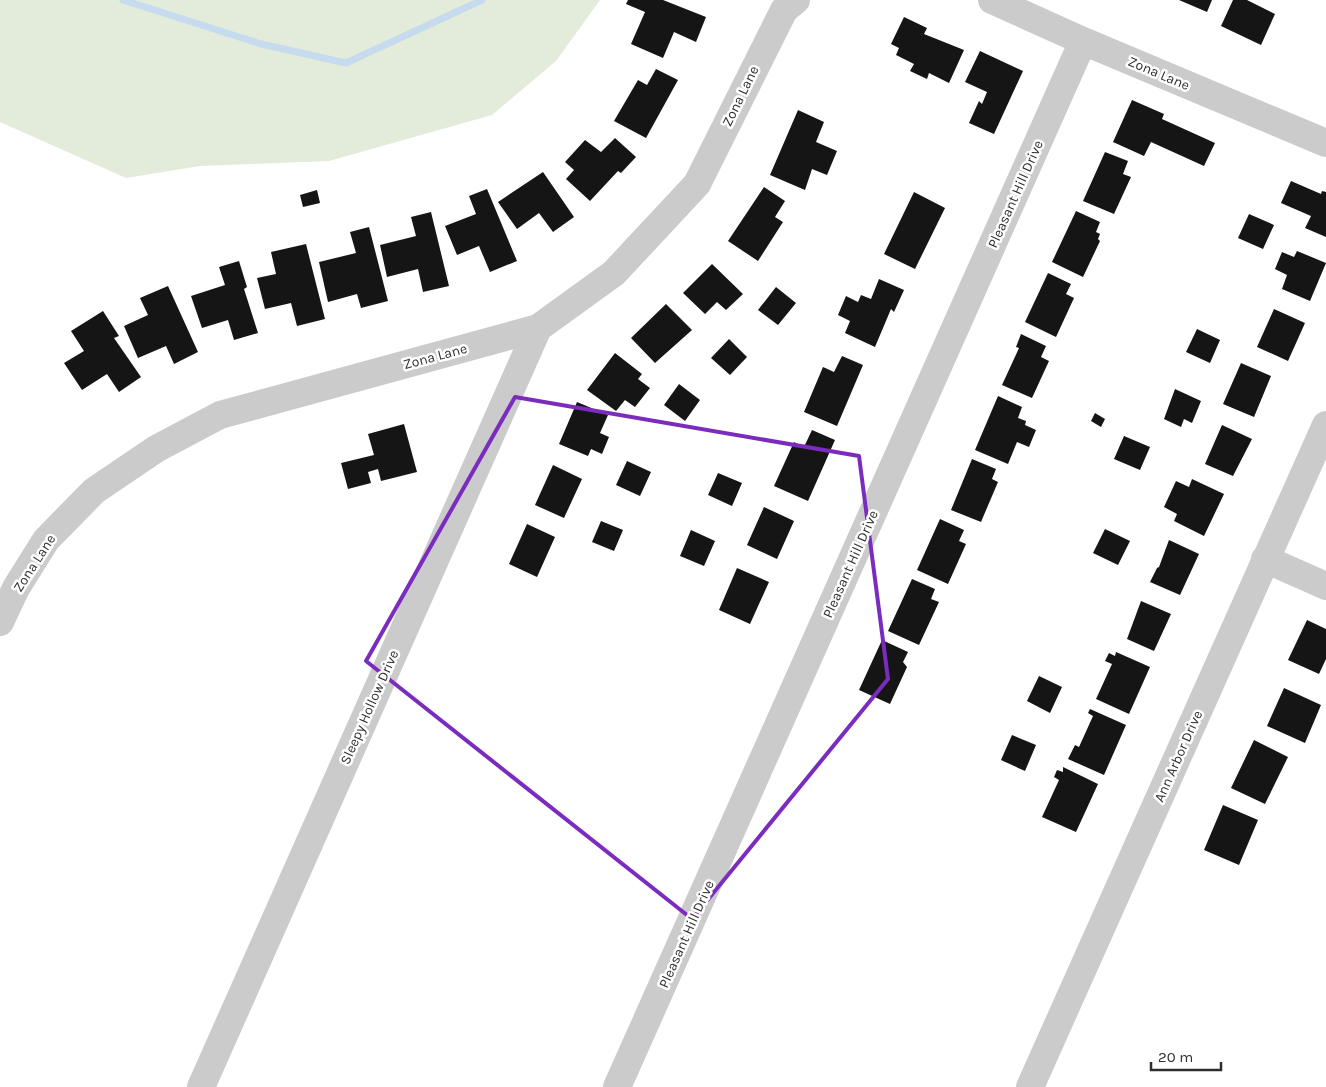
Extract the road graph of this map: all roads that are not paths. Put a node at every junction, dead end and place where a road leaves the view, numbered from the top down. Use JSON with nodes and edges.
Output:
{"nodes":[{"id":1,"x":796,"y":0,"type":"edge"},
{"id":2,"x":992,"y":0,"type":"edge"},
{"id":3,"x":1083,"y":41,"type":"junction"},
{"id":4,"x":1326,"y":143,"type":"edge"},
{"id":5,"x":538,"y":328,"type":"junction"},
{"id":6,"x":1326,"y":425,"type":"edge"},
{"id":7,"x":1265,"y":559,"type":"junction"},
{"id":8,"x":1326,"y":586,"type":"edge"},
{"id":9,"x":0,"y":622,"type":"edge"},
{"id":10,"x":201,"y":1087,"type":"edge"},
{"id":11,"x":618,"y":1087,"type":"edge"},
{"id":12,"x":1030,"y":1087,"type":"edge"}],
"edges":[{"from":1,"to":5,"type":"street","name":"Zona Lane"},
{"from":2,"to":3,"type":"street","name":"Zona Lane"},
{"from":3,"to":4,"type":"street","name":"Zona Lane"},
{"from":3,"to":11,"type":"street","name":"Pleasant Hill Drive"},
{"from":5,"to":9,"type":"street","name":"Zona Lane"},
{"from":5,"to":10,"type":"street","name":"Sleepy Hollow Drive"},
{"from":6,"to":7,"type":"street","name":"Ann Arbor Drive"},
{"from":7,"to":8,"type":"street"},
{"from":7,"to":12,"type":"street","name":"Ann Arbor Drive"}]}
